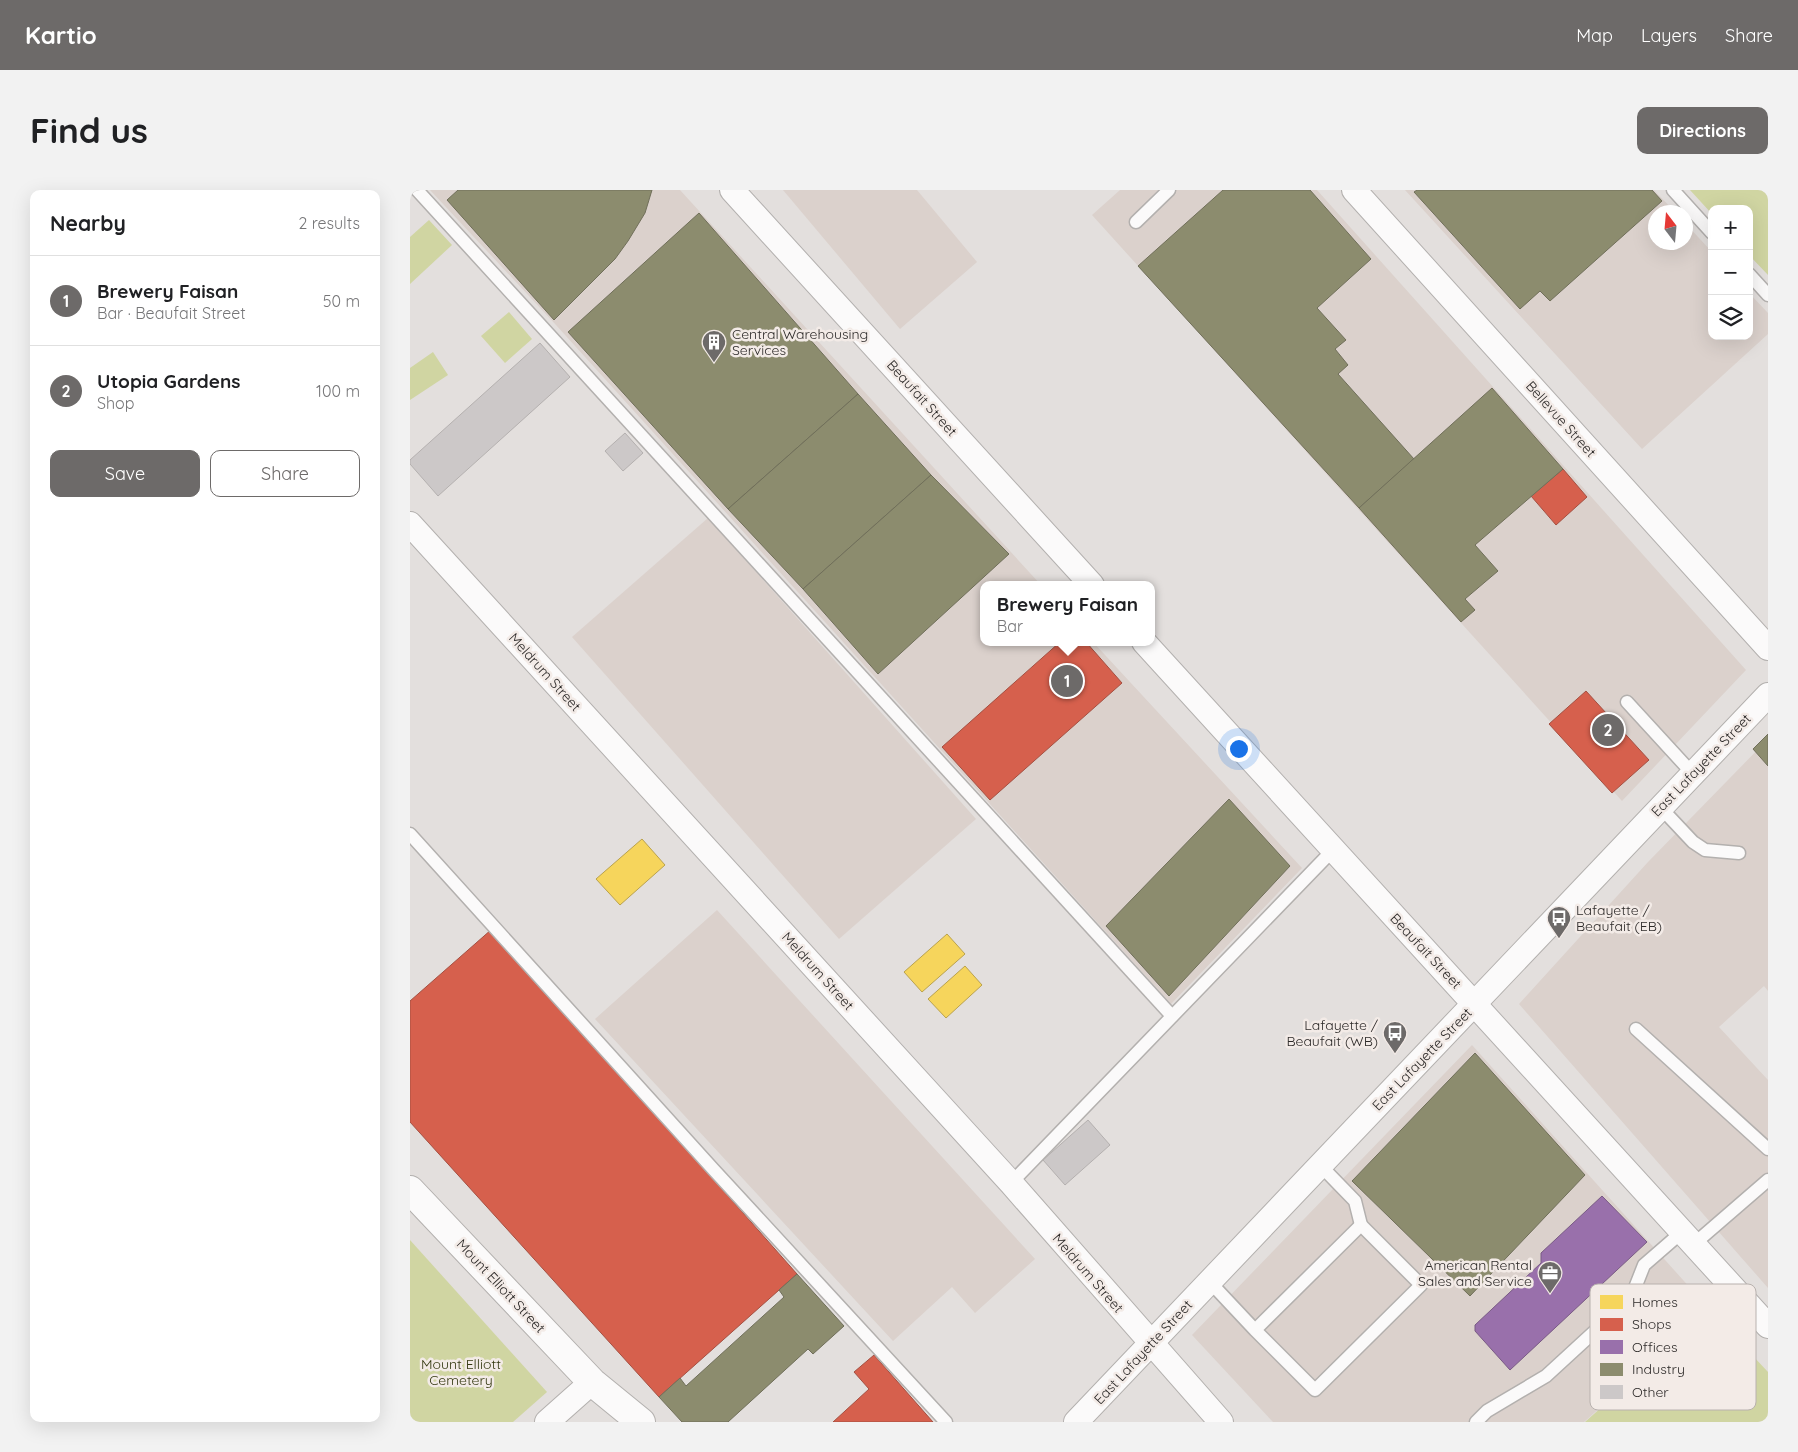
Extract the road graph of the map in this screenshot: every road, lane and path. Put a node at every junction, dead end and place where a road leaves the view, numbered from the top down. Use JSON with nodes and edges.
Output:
{"nodes":[{"id":1,"x":417,"y":190,"type":"edge"},
{"id":2,"x":732,"y":190,"type":"edge"},
{"id":3,"x":1169,"y":190,"type":"edge"},
{"id":4,"x":1354,"y":190,"type":"edge"},
{"id":5,"x":1673,"y":190,"type":"edge"},
{"id":6,"x":1136,"y":222,"type":"dead end"},
{"id":7,"x":1708,"y":229,"type":"edge"},
{"id":8,"x":1753,"y":278,"type":"edge"},
{"id":9,"x":1768,"y":295,"type":"edge"},
{"id":10,"x":410,"y":524,"type":"edge"},
{"id":11,"x":1088,"y":581,"type":"edge"},
{"id":12,"x":1148,"y":646,"type":"edge"},
{"id":13,"x":1768,"y":648,"type":"edge"},
{"id":14,"x":1768,"y":695,"type":"edge"},
{"id":15,"x":1627,"y":702,"type":"dead end"},
{"id":16,"x":1693,"y":774,"type":"junction"},
{"id":17,"x":1661,"y":808,"type":"junction"},
{"id":18,"x":410,"y":834,"type":"edge"},
{"id":19,"x":1333,"y":850,"type":"junction"},
{"id":20,"x":1739,"y":853,"type":"dead end"},
{"id":21,"x":1475,"y":1004,"type":"junction"},
{"id":22,"x":1172,"y":1016,"type":"junction"},
{"id":23,"x":1636,"y":1029,"type":"dead end"},
{"id":24,"x":1768,"y":1149,"type":"edge"},
{"id":25,"x":1320,"y":1166,"type":"junction"},
{"id":26,"x":1768,"y":1180,"type":"edge"},
{"id":27,"x":1011,"y":1183,"type":"junction"},
{"id":28,"x":410,"y":1190,"type":"edge"},
{"id":29,"x":1361,"y":1225,"type":"junction"},
{"id":30,"x":1688,"y":1238,"type":"junction"},
{"id":31,"x":1209,"y":1281,"type":"junction"},
{"id":32,"x":1637,"y":1284,"type":"edge"},
{"id":33,"x":1730,"y":1284,"type":"edge"},
{"id":34,"x":1756,"y":1313,"type":"edge"},
{"id":35,"x":1768,"y":1326,"type":"edge"},
{"id":36,"x":1255,"y":1330,"type":"junction"},
{"id":37,"x":1590,"y":1336,"type":"edge"},
{"id":38,"x":1151,"y":1344,"type":"junction"},
{"id":39,"x":592,"y":1382,"type":"junction"},
{"id":40,"x":547,"y":1422,"type":"edge"},
{"id":41,"x":610,"y":1422,"type":"edge"},
{"id":42,"x":642,"y":1422,"type":"edge"},
{"id":43,"x":946,"y":1422,"type":"edge"},
{"id":44,"x":1076,"y":1422,"type":"edge"},
{"id":45,"x":1221,"y":1422,"type":"edge"},
{"id":46,"x":1476,"y":1422,"type":"edge"}],
"edges":[{"from":1,"to":22,"type":"lane"},
{"from":2,"to":11,"type":"street","name":"Beaufait Street"},
{"from":3,"to":6,"type":"lane"},
{"from":4,"to":13,"type":"street","name":"Bellevue Street"},
{"from":5,"to":7,"type":"lane"},
{"from":8,"to":9,"type":"lane"},
{"from":10,"to":27,"type":"street","name":"Meldrum Street"},
{"from":12,"to":19,"type":"street","name":"Beaufait Street"},
{"from":14,"to":16,"type":"street","name":"East Lafayette Street"},
{"from":15,"to":16,"type":"lane"},
{"from":16,"to":17,"type":"street","name":"East Lafayette Street"},
{"from":17,"to":20,"type":"lane"},
{"from":17,"to":21,"type":"street","name":"East Lafayette Street"},
{"from":18,"to":43,"type":"lane"},
{"from":19,"to":21,"type":"street","name":"Beaufait Street"},
{"from":19,"to":22,"type":"lane"},
{"from":21,"to":25,"type":"street","name":"East Lafayette Street"},
{"from":21,"to":30,"type":"street","name":"Beaufait Street"},
{"from":22,"to":27,"type":"lane"},
{"from":23,"to":24,"type":"lane"},
{"from":25,"to":29,"type":"lane"},
{"from":25,"to":31,"type":"street","name":"East Lafayette Street"},
{"from":26,"to":30,"type":"lane"},
{"from":27,"to":38,"type":"street","name":"Meldrum Street"},
{"from":28,"to":39,"type":"main road","name":"Mount Elliott Street"},
{"from":29,"to":36,"type":"lane"},
{"from":29,"to":36,"type":"lane"},
{"from":30,"to":32,"type":"lane"},
{"from":30,"to":33,"type":"street","name":"Beaufait Street"},
{"from":31,"to":36,"type":"lane"},
{"from":31,"to":38,"type":"street","name":"East Lafayette Street"},
{"from":34,"to":35,"type":"street","name":"Beaufait Street"},
{"from":37,"to":46,"type":"lane"},
{"from":38,"to":44,"type":"street","name":"East Lafayette Street"},
{"from":38,"to":45,"type":"street","name":"Meldrum Street"},
{"from":39,"to":40,"type":"street"},
{"from":39,"to":41,"type":"main road","name":"Mount Elliott Street"},
{"from":39,"to":42,"type":"main road","name":"Mount Elliott Street"}]}
